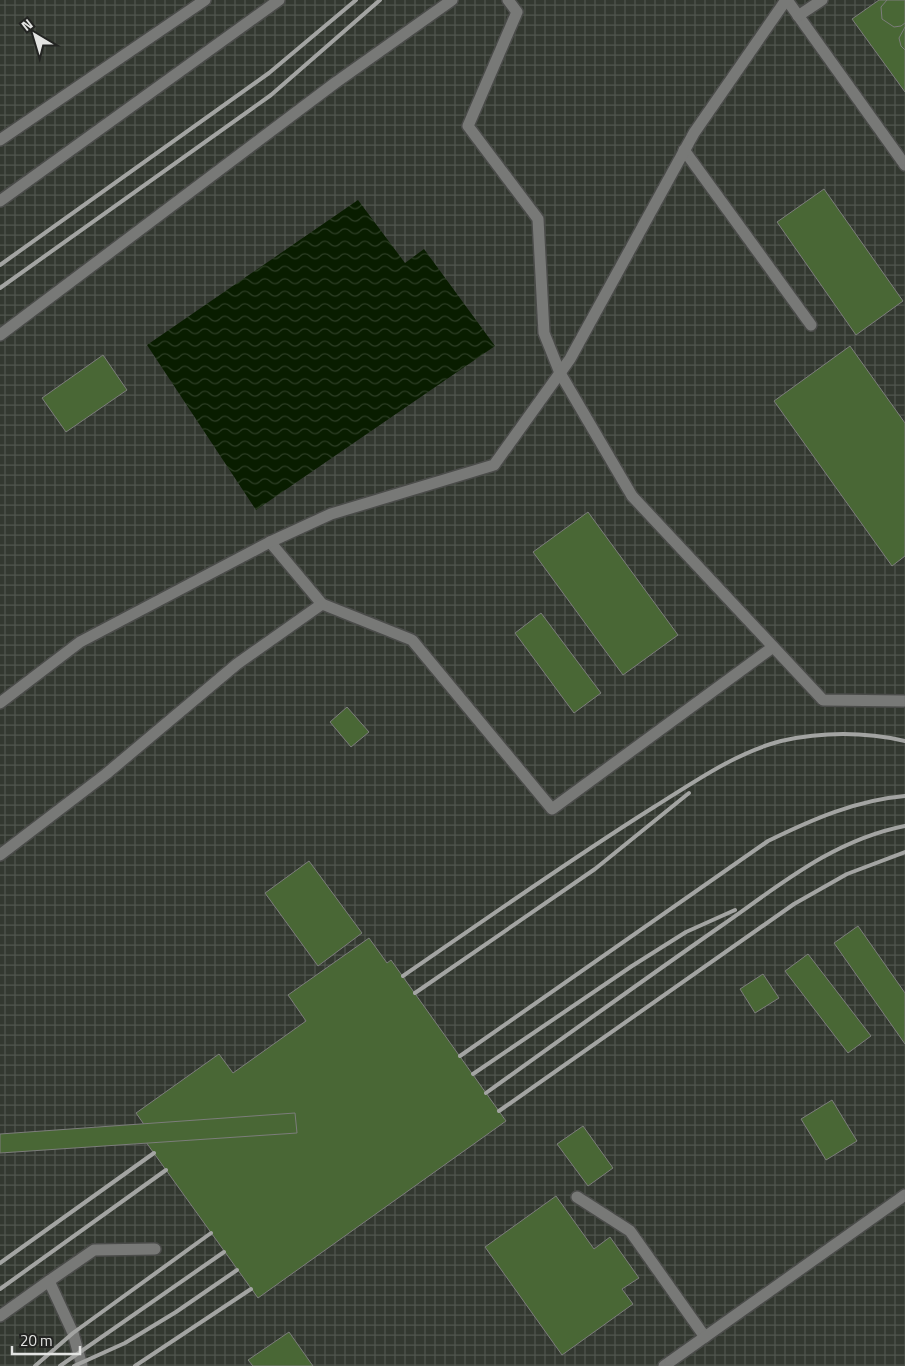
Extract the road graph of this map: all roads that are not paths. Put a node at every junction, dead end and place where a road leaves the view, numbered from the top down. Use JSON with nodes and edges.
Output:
{"nodes":[{"id":1,"x":205,"y":0,"type":"edge"},
{"id":2,"x":279,"y":0,"type":"edge"},
{"id":3,"x":452,"y":0,"type":"edge"},
{"id":4,"x":508,"y":0,"type":"edge"},
{"id":5,"x":786,"y":0,"type":"edge"},
{"id":6,"x":822,"y":0,"type":"edge"},
{"id":7,"x":798,"y":16,"type":"junction"},
{"id":8,"x":0,"y":140,"type":"edge"},
{"id":9,"x":684,"y":150,"type":"junction"},
{"id":10,"x":905,"y":165,"type":"edge"},
{"id":11,"x":0,"y":201,"type":"edge"},
{"id":12,"x":811,"y":325,"type":"dead end"},
{"id":13,"x":0,"y":335,"type":"edge"},
{"id":14,"x":560,"y":373,"type":"junction"},
{"id":15,"x":270,"y":542,"type":"junction"},
{"id":16,"x":322,"y":604,"type":"junction"},
{"id":17,"x":773,"y":647,"type":"junction"},
{"id":18,"x":905,"y":701,"type":"edge"},
{"id":19,"x":0,"y":703,"type":"edge"},
{"id":20,"x":0,"y":855,"type":"edge"},
{"id":21,"x":905,"y":1195,"type":"edge"},
{"id":22,"x":577,"y":1197,"type":"dead end"},
{"id":23,"x":155,"y":1249,"type":"dead end"},
{"id":24,"x":49,"y":1281,"type":"junction"},
{"id":25,"x":0,"y":1316,"type":"edge"},
{"id":26,"x":705,"y":1337,"type":"junction"},
{"id":27,"x":82,"y":1366,"type":"edge"},
{"id":28,"x":664,"y":1366,"type":"edge"}],
"edges":[{"from":1,"to":8,"type":"lane"},
{"from":2,"to":11,"type":"lane"},
{"from":3,"to":13,"type":"lane"},
{"from":4,"to":14,"type":"lane"},
{"from":5,"to":7,"type":"lane"},
{"from":5,"to":9,"type":"lane"},
{"from":6,"to":7,"type":"lane"},
{"from":7,"to":10,"type":"lane"},
{"from":9,"to":12,"type":"lane"},
{"from":9,"to":14,"type":"lane"},
{"from":14,"to":15,"type":"lane"},
{"from":14,"to":17,"type":"lane"},
{"from":15,"to":16,"type":"lane"},
{"from":15,"to":19,"type":"lane"},
{"from":16,"to":17,"type":"lane"},
{"from":16,"to":20,"type":"lane"},
{"from":17,"to":18,"type":"lane"},
{"from":21,"to":26,"type":"lane"},
{"from":22,"to":26,"type":"lane"},
{"from":23,"to":24,"type":"lane"},
{"from":24,"to":25,"type":"lane"},
{"from":24,"to":27,"type":"lane"},
{"from":26,"to":28,"type":"lane"}]}
